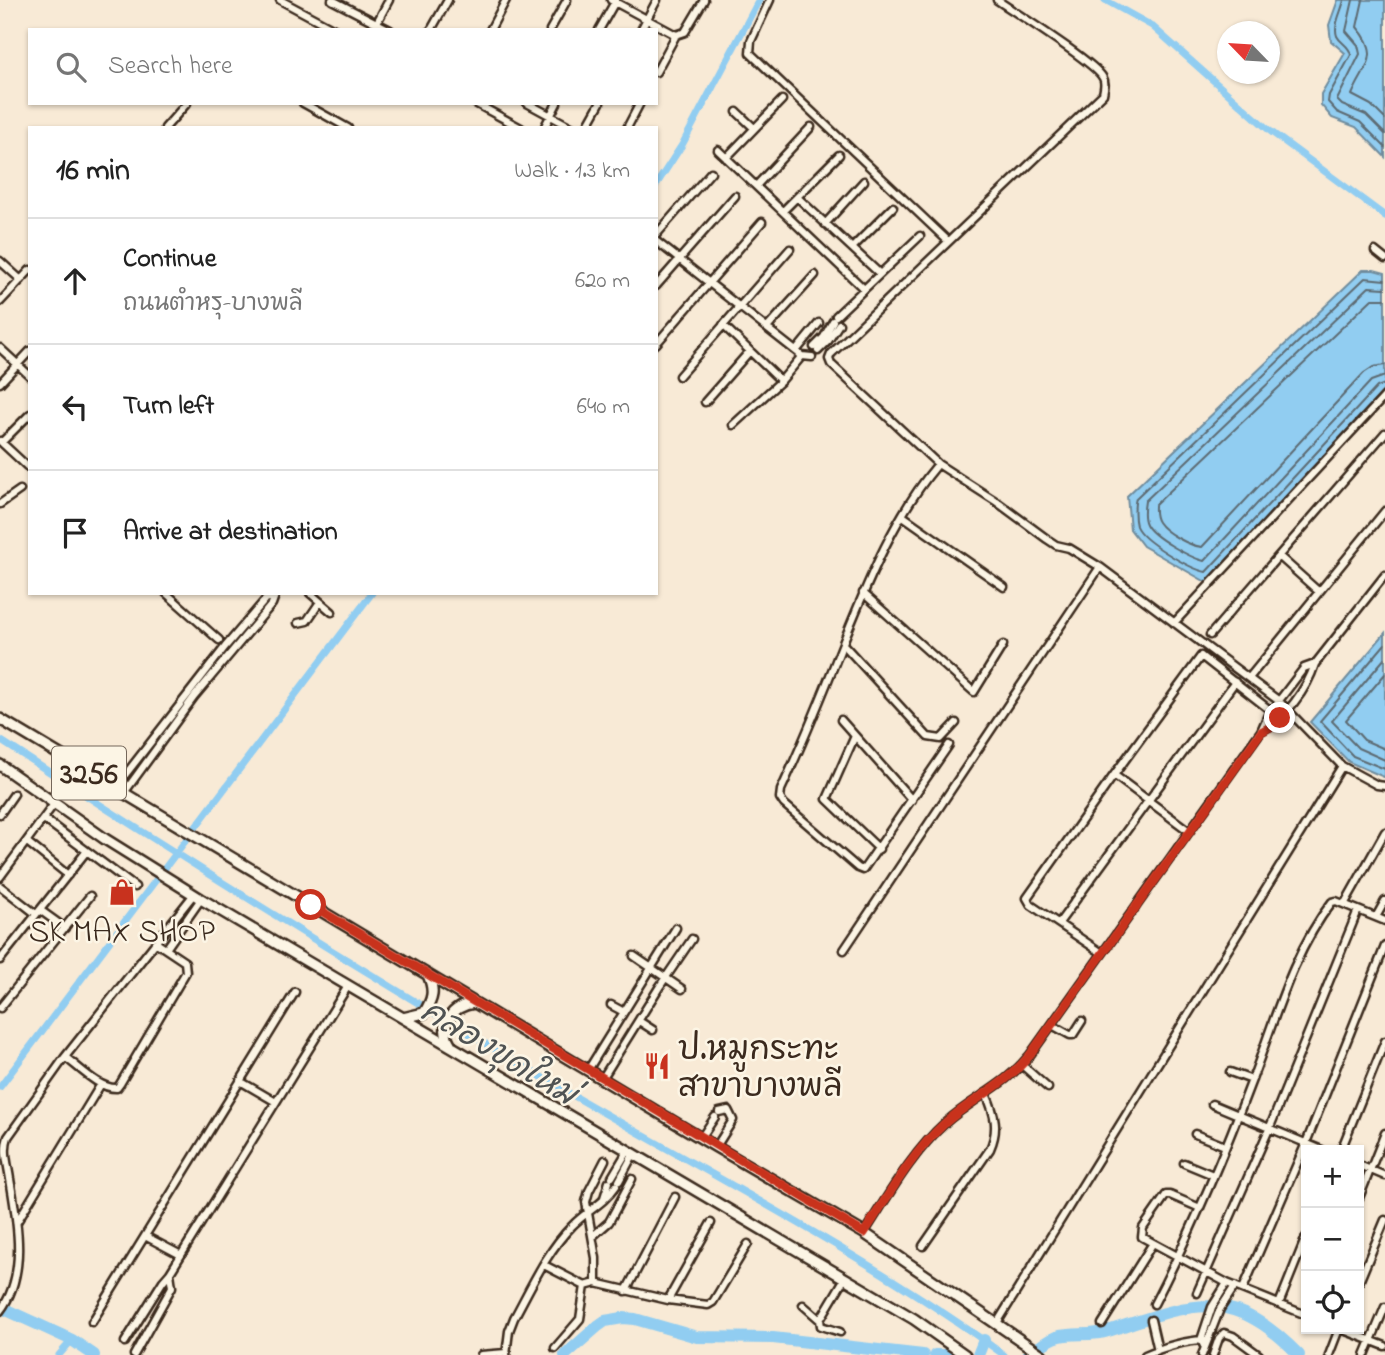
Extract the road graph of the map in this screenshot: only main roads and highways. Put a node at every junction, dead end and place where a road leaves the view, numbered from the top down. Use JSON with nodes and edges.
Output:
{"nodes":[{"id":1,"x":0,"y":719,"type":"edge"},
{"id":2,"x":0,"y":765,"type":"edge"},
{"id":3,"x":428,"y":975,"type":"junction"},
{"id":4,"x":474,"y":1003,"type":"junction"},
{"id":5,"x":403,"y":1017,"type":"junction"},
{"id":6,"x":452,"y":1046,"type":"junction"},
{"id":7,"x":965,"y":1355,"type":"edge"},
{"id":8,"x":1042,"y":1355,"type":"edge"}],
"edges":[{"from":1,"to":3,"type":"main road","number":"3256"},
{"from":2,"to":5,"type":"main road","number":"3256"},
{"from":3,"to":4,"type":"main road","number":"3256"},
{"from":3,"to":5,"type":"main road"},
{"from":4,"to":6,"type":"main road"},
{"from":4,"to":8,"type":"main road","number":"3256"},
{"from":5,"to":6,"type":"main road","number":"3256"},
{"from":6,"to":7,"type":"main road","number":"3256"}]}
